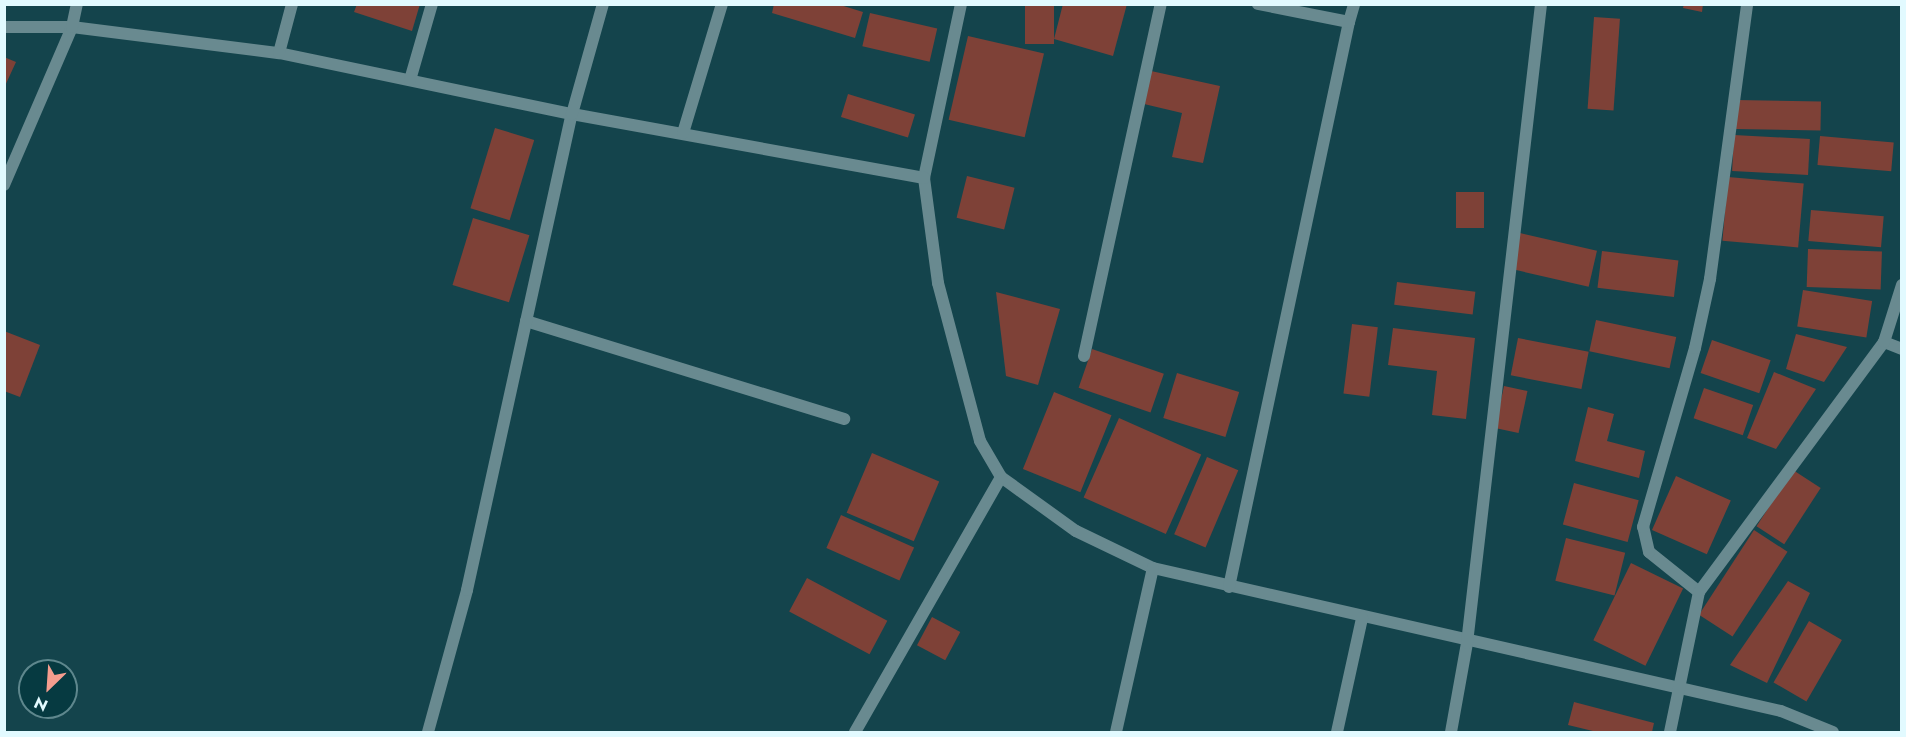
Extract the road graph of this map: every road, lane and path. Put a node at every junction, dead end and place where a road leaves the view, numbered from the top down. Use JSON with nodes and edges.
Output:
{"nodes":[{"id":1,"x":77,"y":4,"type":"edge"},
{"id":2,"x":292,"y":4,"type":"edge"},
{"id":3,"x":432,"y":4,"type":"edge"},
{"id":4,"x":603,"y":4,"type":"edge"},
{"id":5,"x":722,"y":4,"type":"edge"},
{"id":6,"x":961,"y":4,"type":"edge"},
{"id":7,"x":1161,"y":4,"type":"edge"},
{"id":8,"x":1258,"y":4,"type":"edge"},
{"id":9,"x":1354,"y":4,"type":"edge"},
{"id":10,"x":1541,"y":4,"type":"edge"},
{"id":11,"x":1747,"y":4,"type":"edge"},
{"id":12,"x":1349,"y":22,"type":"junction"},
{"id":13,"x":4,"y":27,"type":"edge"},
{"id":14,"x":72,"y":27,"type":"junction"},
{"id":15,"x":279,"y":53,"type":"junction"},
{"id":16,"x":410,"y":80,"type":"junction"},
{"id":17,"x":572,"y":114,"type":"junction"},
{"id":18,"x":683,"y":132,"type":"junction"},
{"id":19,"x":924,"y":177,"type":"junction"},
{"id":20,"x":4,"y":185,"type":"edge"},
{"id":21,"x":1902,"y":285,"type":"edge"},
{"id":22,"x":526,"y":321,"type":"junction"},
{"id":23,"x":1884,"y":342,"type":"junction"},
{"id":24,"x":1902,"y":349,"type":"edge"},
{"id":25,"x":1084,"y":356,"type":"dead end"},
{"id":26,"x":844,"y":419,"type":"dead end"},
{"id":27,"x":1001,"y":477,"type":"junction"},
{"id":28,"x":1153,"y":568,"type":"junction"},
{"id":29,"x":1228,"y":586,"type":"junction"},
{"id":30,"x":1699,"y":592,"type":"junction"},
{"id":31,"x":1362,"y":618,"type":"junction"},
{"id":32,"x":1467,"y":643,"type":"junction"},
{"id":33,"x":1679,"y":689,"type":"junction"},
{"id":34,"x":428,"y":732,"type":"edge"},
{"id":35,"x":855,"y":732,"type":"edge"},
{"id":36,"x":1116,"y":732,"type":"edge"},
{"id":37,"x":1337,"y":732,"type":"edge"},
{"id":38,"x":1451,"y":732,"type":"edge"},
{"id":39,"x":1670,"y":732,"type":"edge"},
{"id":40,"x":1833,"y":732,"type":"edge"}],
"edges":[{"from":1,"to":14,"type":"street"},
{"from":2,"to":15,"type":"street"},
{"from":3,"to":16,"type":"street"},
{"from":4,"to":17,"type":"street"},
{"from":5,"to":18,"type":"street"},
{"from":6,"to":19,"type":"street"},
{"from":7,"to":25,"type":"street"},
{"from":8,"to":12,"type":"street"},
{"from":9,"to":12,"type":"street"},
{"from":10,"to":32,"type":"street"},
{"from":11,"to":30,"type":"street"},
{"from":12,"to":29,"type":"street"},
{"from":13,"to":14,"type":"street"},
{"from":14,"to":15,"type":"street"},
{"from":14,"to":20,"type":"street"},
{"from":15,"to":16,"type":"street"},
{"from":16,"to":17,"type":"street"},
{"from":17,"to":18,"type":"street"},
{"from":17,"to":22,"type":"street"},
{"from":18,"to":19,"type":"street"},
{"from":19,"to":27,"type":"street"},
{"from":21,"to":23,"type":"street"},
{"from":22,"to":26,"type":"street"},
{"from":22,"to":34,"type":"street"},
{"from":23,"to":24,"type":"street"},
{"from":23,"to":30,"type":"street"},
{"from":27,"to":28,"type":"street"},
{"from":27,"to":35,"type":"street"},
{"from":28,"to":29,"type":"street"},
{"from":28,"to":36,"type":"street"},
{"from":29,"to":31,"type":"street"},
{"from":30,"to":33,"type":"street"},
{"from":31,"to":32,"type":"street"},
{"from":31,"to":37,"type":"street"},
{"from":32,"to":33,"type":"street"},
{"from":32,"to":38,"type":"street"},
{"from":33,"to":39,"type":"street"},
{"from":33,"to":40,"type":"street"}]}
